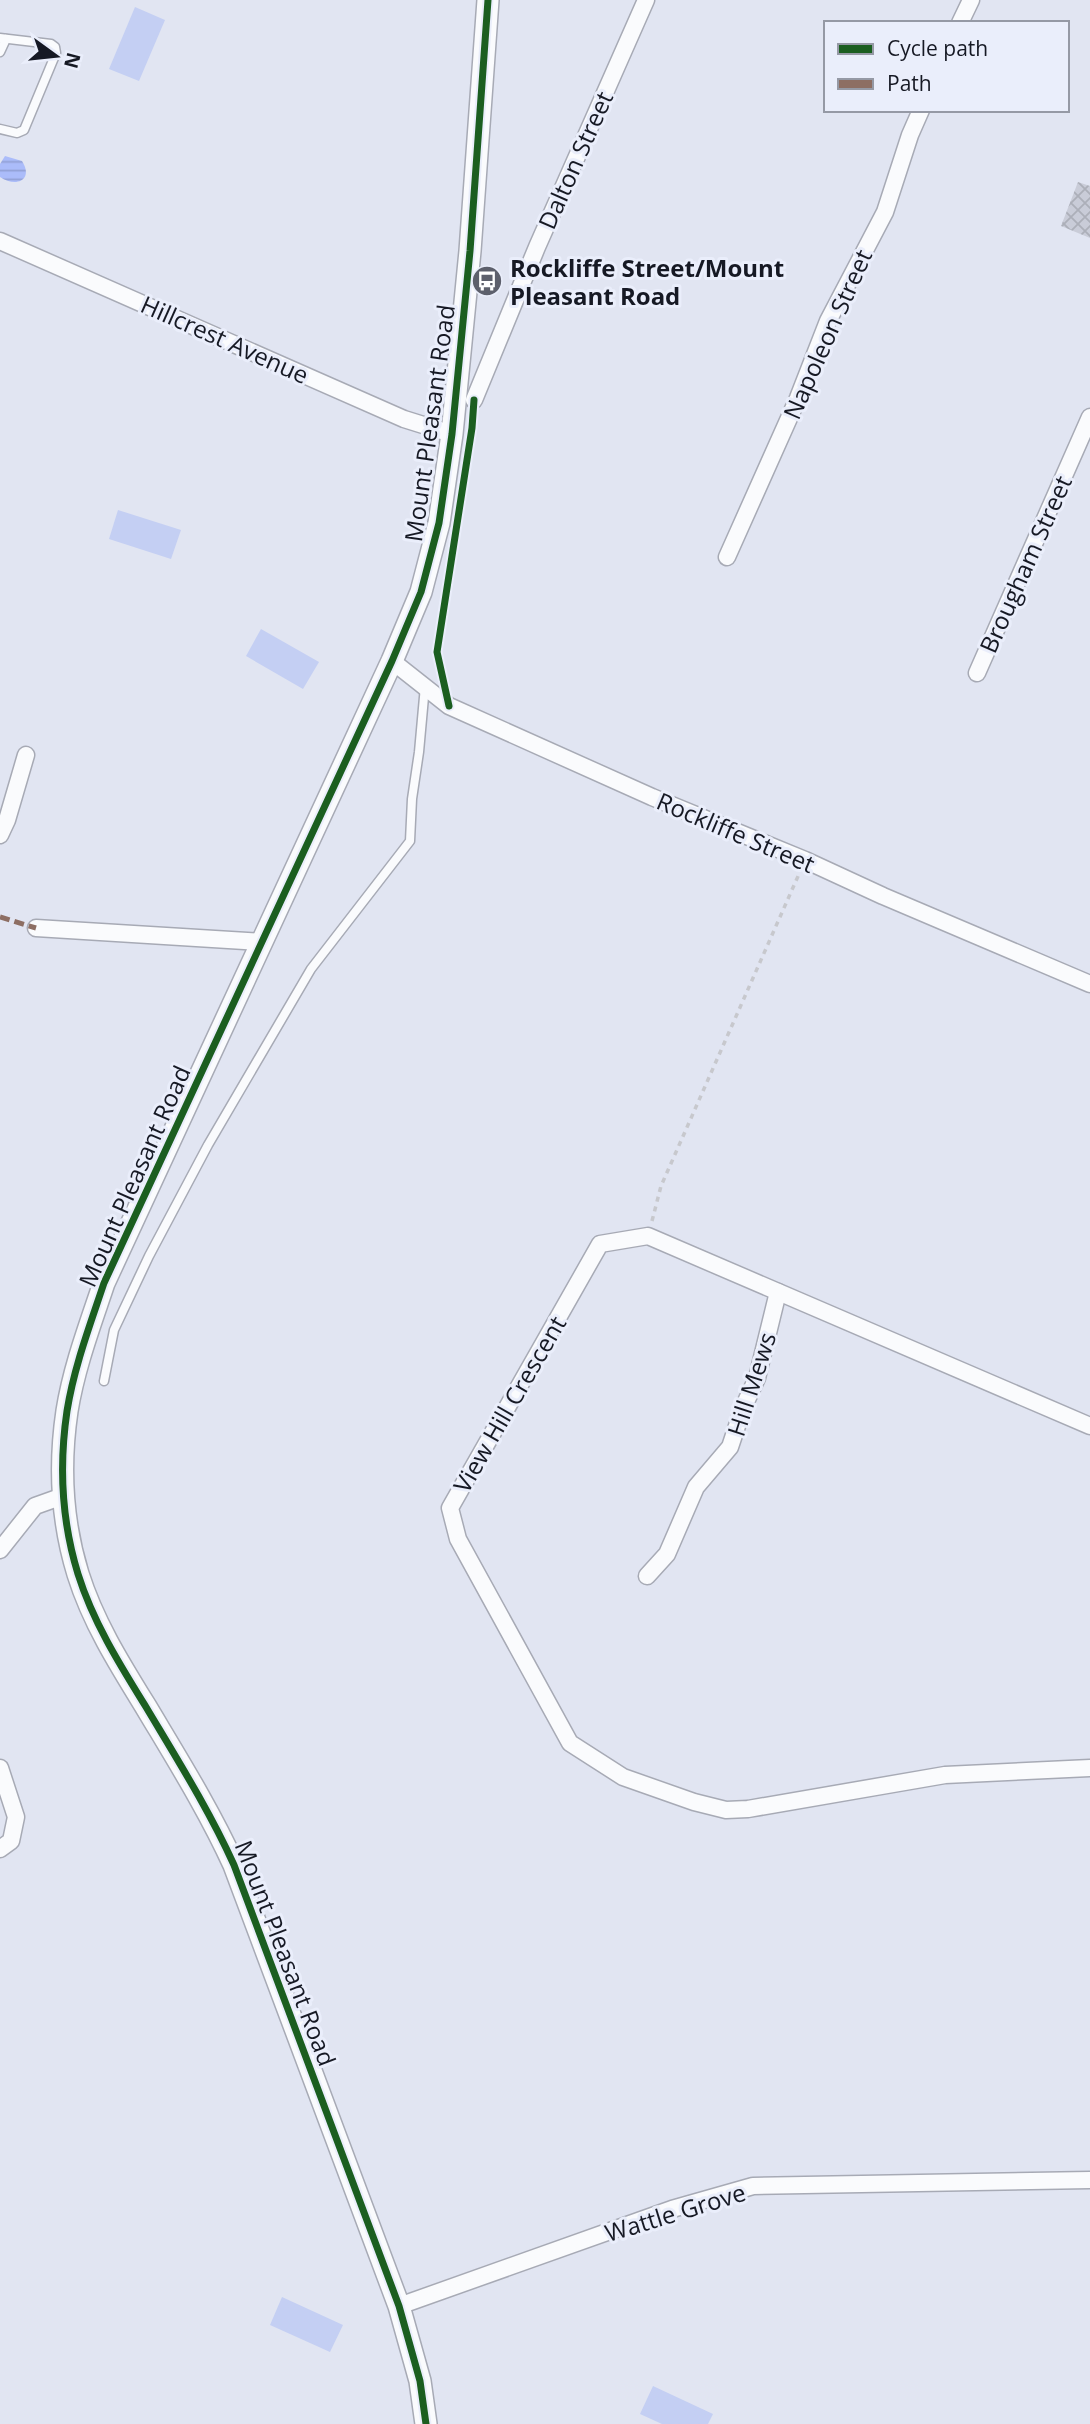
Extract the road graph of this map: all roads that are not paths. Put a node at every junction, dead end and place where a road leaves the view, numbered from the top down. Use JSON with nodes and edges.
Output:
{"nodes":[{"id":1,"x":488,"y":0,"type":"edge"},
{"id":2,"x":646,"y":0,"type":"edge"},
{"id":3,"x":971,"y":0,"type":"edge"},
{"id":4,"x":961,"y":21,"type":"edge"},
{"id":5,"x":3,"y":39,"type":"edge"},
{"id":6,"x":0,"y":52,"type":"edge"},
{"id":7,"x":920,"y":112,"type":"edge"},
{"id":8,"x":0,"y":129,"type":"edge"},
{"id":9,"x":0,"y":241,"type":"edge"},
{"id":10,"x":474,"y":400,"type":"dead end"},
{"id":11,"x":1090,"y":417,"type":"edge"},
{"id":12,"x":452,"y":434,"type":"junction"},
{"id":13,"x":727,"y":557,"type":"dead end"},
{"id":14,"x":392,"y":661,"type":"junction"},
{"id":15,"x":977,"y":673,"type":"dead end"},
{"id":16,"x":425,"y":686,"type":"junction"},
{"id":17,"x":26,"y":755,"type":"dead end"},
{"id":18,"x":0,"y":835,"type":"edge"},
{"id":19,"x":36,"y":928,"type":"dead end"},
{"id":20,"x":262,"y":942,"type":"junction"},
{"id":21,"x":1090,"y":984,"type":"edge"},
{"id":22,"x":778,"y":1292,"type":"junction"},
{"id":23,"x":104,"y":1381,"type":"dead end"},
{"id":24,"x":1090,"y":1426,"type":"edge"},
{"id":25,"x":63,"y":1496,"type":"junction"},
{"id":26,"x":0,"y":1550,"type":"edge"},
{"id":27,"x":647,"y":1576,"type":"dead end"},
{"id":28,"x":0,"y":1768,"type":"edge"},
{"id":29,"x":1090,"y":1768,"type":"edge"},
{"id":30,"x":0,"y":1849,"type":"edge"},
{"id":31,"x":1090,"y":2180,"type":"edge"},
{"id":32,"x":399,"y":2306,"type":"junction"},
{"id":33,"x":426,"y":2424,"type":"edge"}],
"edges":[{"from":1,"to":12,"type":"street","name":"Mount Pleasant Road"},
{"from":2,"to":10,"type":"street","name":"Dalton Street"},
{"from":3,"to":4,"type":"street"},
{"from":5,"to":6,"type":"lane"},
{"from":5,"to":8,"type":"lane"},
{"from":7,"to":13,"type":"street","name":"Napoleon Street"},
{"from":9,"to":12,"type":"street","name":"Hillcrest Avenue"},
{"from":11,"to":15,"type":"street","name":"Brougham Street"},
{"from":12,"to":14,"type":"street","name":"Mount Pleasant Road"},
{"from":14,"to":16,"type":"street","name":"Rockliffe Street"},
{"from":14,"to":20,"type":"street","name":"Mount Pleasant Road"},
{"from":16,"to":21,"type":"street","name":"Rockliffe Street"},
{"from":16,"to":23,"type":"lane"},
{"from":17,"to":18,"type":"street"},
{"from":19,"to":20,"type":"street"},
{"from":20,"to":25,"type":"street","name":"Mount Pleasant Road"},
{"from":22,"to":24,"type":"street"},
{"from":22,"to":27,"type":"street","name":"Hill Mews"},
{"from":22,"to":29,"type":"street","name":"View Hill Crescent"},
{"from":25,"to":26,"type":"street"},
{"from":25,"to":32,"type":"street","name":"Mount Pleasant Road"},
{"from":28,"to":30,"type":"street"},
{"from":31,"to":32,"type":"street","name":"Wattle Grove"},
{"from":32,"to":33,"type":"street","name":"Mount Pleasant Road"}]}
